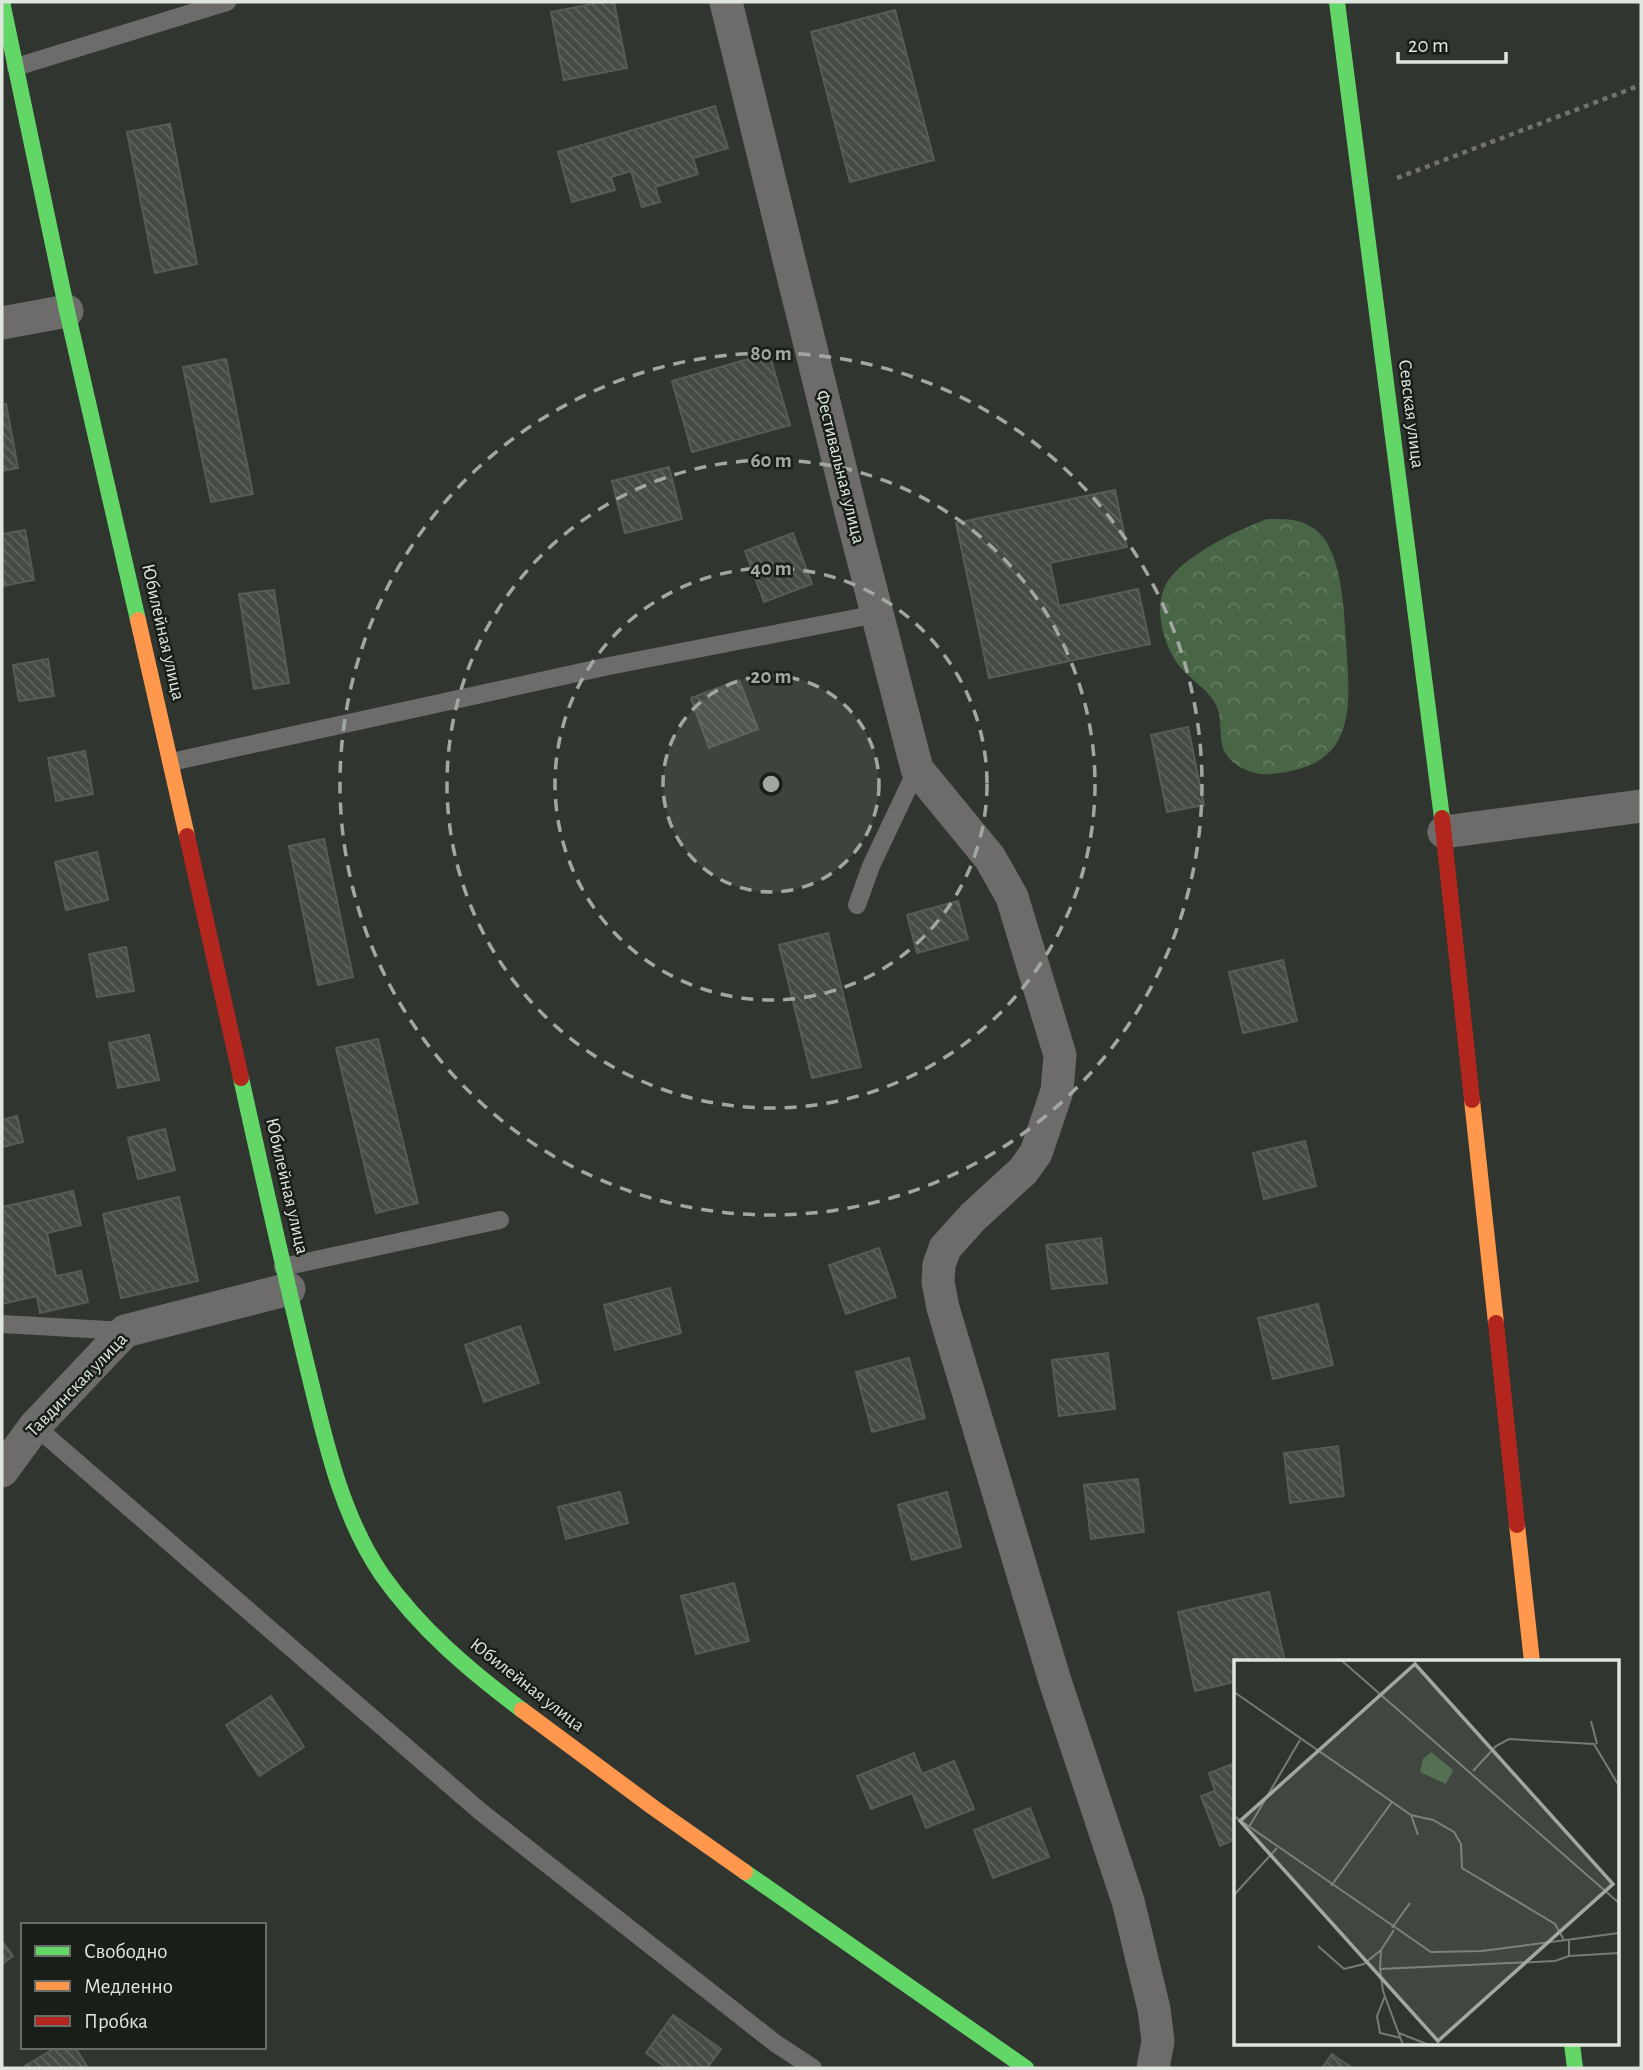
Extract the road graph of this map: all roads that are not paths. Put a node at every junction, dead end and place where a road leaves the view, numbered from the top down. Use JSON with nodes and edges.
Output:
{"nodes":[{"id":1,"x":2,"y":2,"type":"edge"},
{"id":2,"x":227,"y":2,"type":"edge"},
{"id":3,"x":726,"y":2,"type":"edge"},
{"id":4,"x":1337,"y":2,"type":"edge"},
{"id":5,"x":16,"y":67,"type":"junction"},
{"id":6,"x":67,"y":311,"type":"junction"},
{"id":7,"x":2,"y":323,"type":"edge"},
{"id":8,"x":877,"y":614,"type":"junction"},
{"id":9,"x":171,"y":762,"type":"junction"},
{"id":10,"x":917,"y":769,"type":"junction"},
{"id":11,"x":1641,"y":806,"type":"edge"},
{"id":12,"x":1444,"y":832,"type":"junction"},
{"id":13,"x":857,"y":905,"type":"dead end"},
{"id":14,"x":500,"y":1220,"type":"dead end"},
{"id":15,"x":286,"y":1278,"type":"junction"},
{"id":16,"x":2,"y":1324,"type":"edge"},
{"id":17,"x":125,"y":1331,"type":"junction"},
{"id":18,"x":35,"y":1426,"type":"junction"},
{"id":19,"x":2,"y":1471,"type":"edge"},
{"id":20,"x":1532,"y":1660,"type":"edge"},
{"id":21,"x":1572,"y":2046,"type":"edge"},
{"id":22,"x":813,"y":2068,"type":"edge"},
{"id":23,"x":1026,"y":2068,"type":"edge"},
{"id":24,"x":1153,"y":2068,"type":"edge"},
{"id":25,"x":1575,"y":2068,"type":"edge"}],
"edges":[{"from":1,"to":5,"type":"street","name":"Юбилейная улица"},
{"from":2,"to":5,"type":"lane"},
{"from":3,"to":8,"type":"street","name":"Фестивальная улица"},
{"from":4,"to":12,"type":"street","name":"Севская улица"},
{"from":5,"to":6,"type":"street","name":"Юбилейная улица"},
{"from":6,"to":7,"type":"street"},
{"from":6,"to":9,"type":"street","name":"Юбилейная улица"},
{"from":8,"to":9,"type":"lane"},
{"from":8,"to":10,"type":"street","name":"Фестивальная улица"},
{"from":9,"to":15,"type":"street","name":"Юбилейная улица"},
{"from":10,"to":13,"type":"lane"},
{"from":10,"to":24,"type":"street"},
{"from":11,"to":12,"type":"street"},
{"from":12,"to":20,"type":"street","name":"Севская улица"},
{"from":14,"to":15,"type":"lane"},
{"from":15,"to":17,"type":"street","name":"Тавдинская улица"},
{"from":15,"to":23,"type":"street","name":"Юбилейная улица"},
{"from":16,"to":17,"type":"lane"},
{"from":17,"to":18,"type":"street","name":"Тавдинская улица"},
{"from":18,"to":19,"type":"street","name":"Тавдинская улица"},
{"from":18,"to":22,"type":"lane"},
{"from":21,"to":25,"type":"street"}]}
